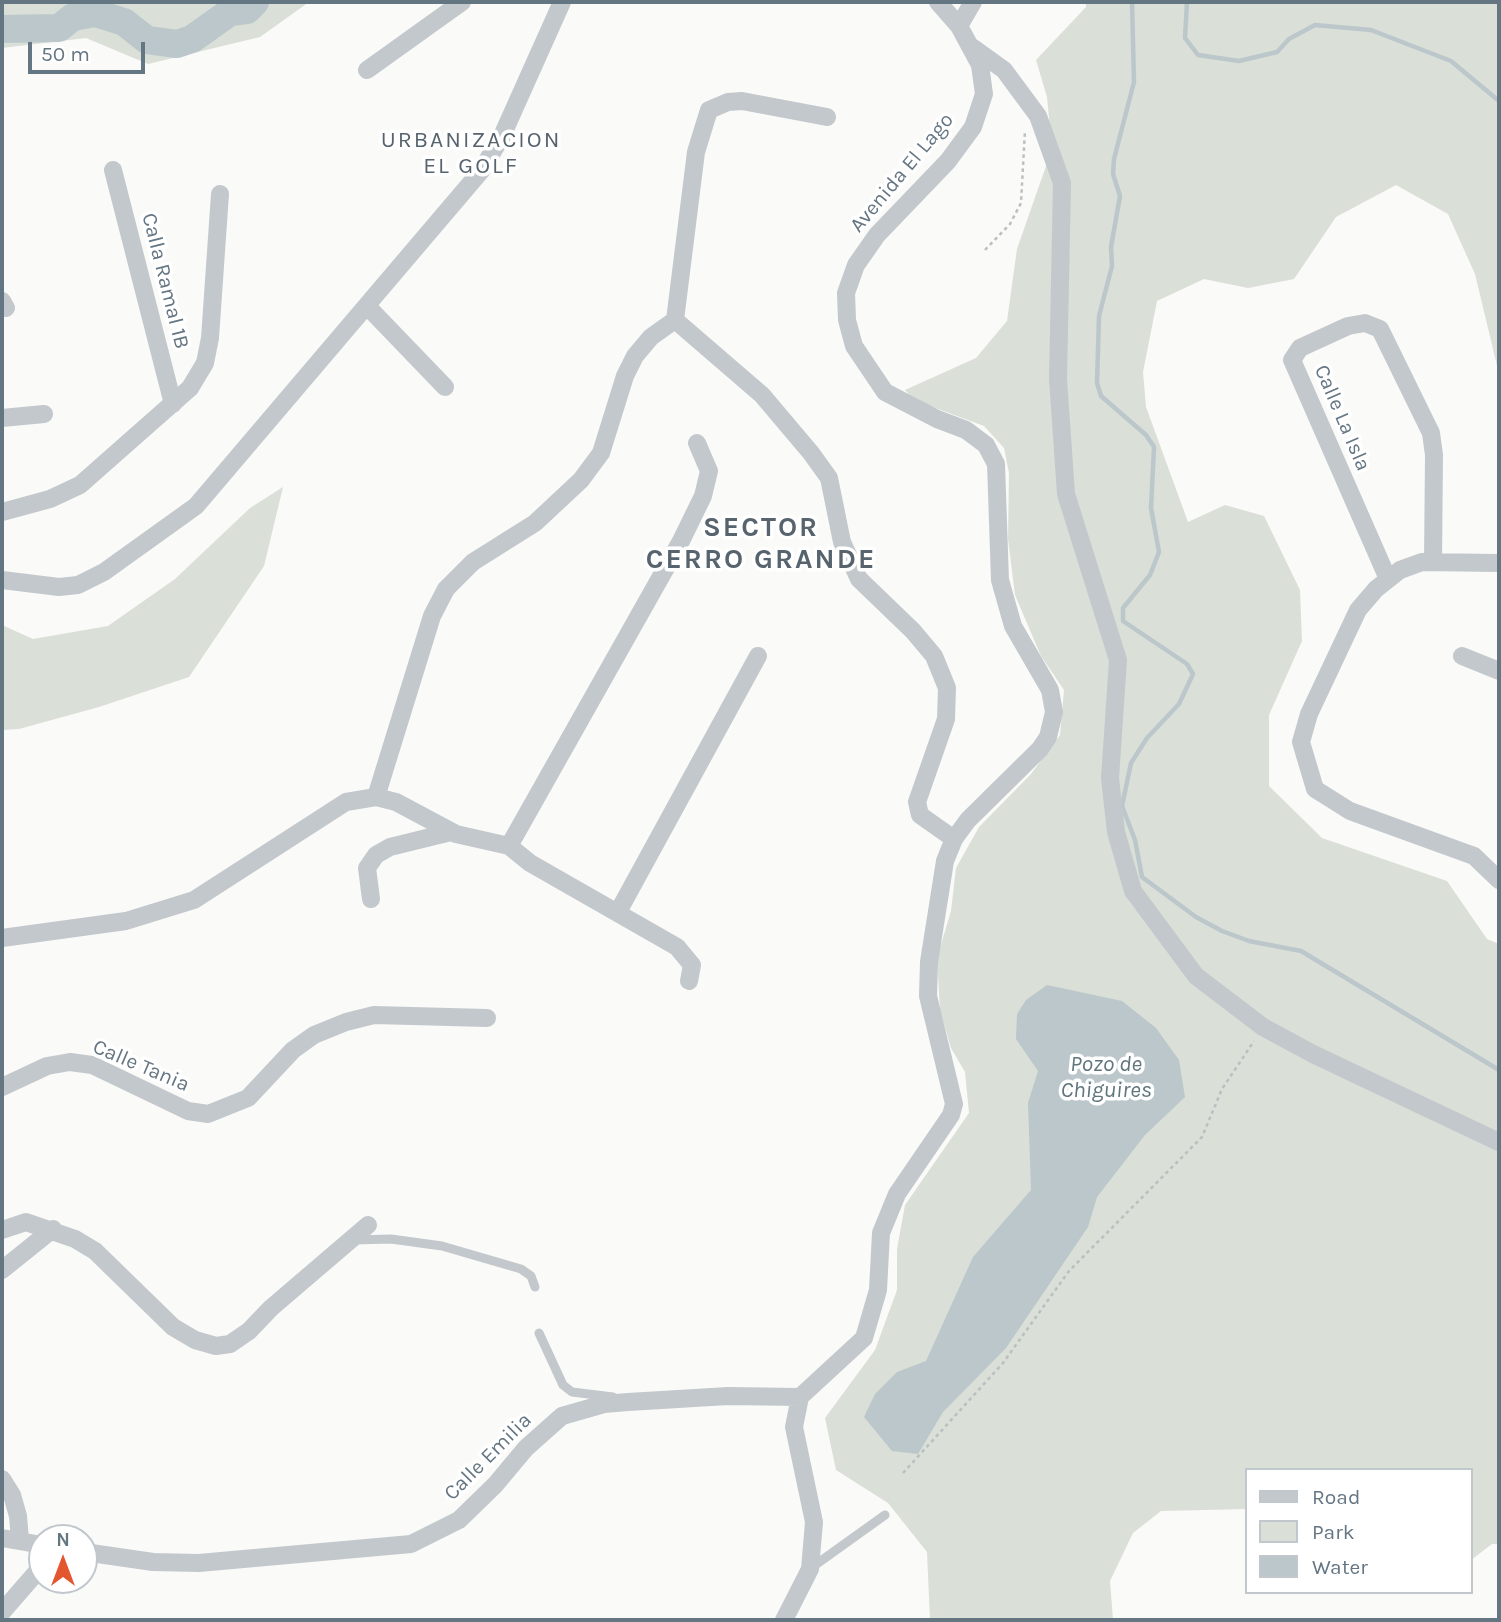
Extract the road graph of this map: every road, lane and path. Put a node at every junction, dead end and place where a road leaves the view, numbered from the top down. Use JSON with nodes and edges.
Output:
{"nodes":[{"id":1,"x":462,"y":2,"type":"edge"},
{"id":2,"x":562,"y":2,"type":"edge"},
{"id":3,"x":938,"y":2,"type":"edge"},
{"id":4,"x":973,"y":2,"type":"edge"},
{"id":5,"x":959,"y":26,"type":"junction"},
{"id":6,"x":969,"y":45,"type":"junction"},
{"id":7,"x":367,"y":70,"type":"dead end"},
{"id":8,"x":1024,"y":95,"type":"junction"},
{"id":9,"x":827,"y":117,"type":"dead end"},
{"id":10,"x":113,"y":170,"type":"dead end"},
{"id":11,"x":220,"y":194,"type":"dead end"},
{"id":12,"x":985,"y":250,"type":"dead end"},
{"id":13,"x":367,"y":306,"type":"junction"},
{"id":14,"x":675,"y":320,"type":"junction"},
{"id":15,"x":445,"y":387,"type":"dead end"},
{"id":16,"x":173,"y":404,"type":"junction"},
{"id":17,"x":44,"y":414,"type":"dead end"},
{"id":18,"x":2,"y":418,"type":"edge"},
{"id":19,"x":697,"y":443,"type":"dead end"},
{"id":20,"x":2,"y":512,"type":"edge"},
{"id":21,"x":1433,"y":562,"type":"junction"},
{"id":22,"x":1499,"y":563,"type":"edge"},
{"id":23,"x":1388,"y":579,"type":"junction"},
{"id":24,"x":2,"y":580,"type":"edge"},
{"id":25,"x":758,"y":656,"type":"dead end"},
{"id":26,"x":1462,"y":656,"type":"dead end"},
{"id":27,"x":1499,"y":671,"type":"edge"},
{"id":28,"x":376,"y":797,"type":"junction"},
{"id":29,"x":451,"y":832,"type":"junction"},
{"id":30,"x":954,"y":839,"type":"junction"},
{"id":31,"x":509,"y":846,"type":"junction"},
{"id":32,"x":1499,"y":880,"type":"edge"},
{"id":33,"x":371,"y":899,"type":"dead end"},
{"id":34,"x":618,"y":912,"type":"junction"},
{"id":35,"x":2,"y":938,"type":"edge"},
{"id":36,"x":689,"y":981,"type":"dead end"},
{"id":37,"x":487,"y":1018,"type":"dead end"},
{"id":38,"x":1264,"y":1027,"type":"junction"},
{"id":39,"x":2,"y":1087,"type":"edge"},
{"id":40,"x":1499,"y":1142,"type":"edge"},
{"id":41,"x":368,"y":1224,"type":"dead end"},
{"id":42,"x":53,"y":1229,"type":"junction"},
{"id":43,"x":2,"y":1230,"type":"edge"},
{"id":44,"x":352,"y":1241,"type":"junction"},
{"id":45,"x":2,"y":1270,"type":"edge"},
{"id":46,"x":535,"y":1287,"type":"dead end"},
{"id":47,"x":538,"y":1333,"type":"dead end"},
{"id":48,"x":800,"y":1397,"type":"junction"},
{"id":49,"x":628,"y":1402,"type":"junction"},
{"id":50,"x":903,"y":1473,"type":"dead end"},
{"id":51,"x":2,"y":1479,"type":"edge"},
{"id":52,"x":885,"y":1515,"type":"dead end"},
{"id":53,"x":11,"y":1539,"type":"edge"},
{"id":54,"x":98,"y":1554,"type":"edge"},
{"id":55,"x":810,"y":1569,"type":"junction"},
{"id":56,"x":28,"y":1582,"type":"edge"},
{"id":57,"x":2,"y":1612,"type":"edge"},
{"id":58,"x":790,"y":1619,"type":"edge"}],
"edges":[{"from":1,"to":7,"type":"street"},
{"from":2,"to":13,"type":"street"},
{"from":3,"to":5,"type":"street","name":"Avenida El Lago"},
{"from":4,"to":5,"type":"street"},
{"from":5,"to":6,"type":"street","name":"Avenida El Lago"},
{"from":6,"to":8,"type":"street"},
{"from":6,"to":30,"type":"street","name":"Avenida El Lago"},
{"from":8,"to":12,"type":"path"},
{"from":8,"to":38,"type":"street"},
{"from":9,"to":14,"type":"street"},
{"from":10,"to":16,"type":"street","name":"Calla Ramal 1B"},
{"from":11,"to":16,"type":"street"},
{"from":13,"to":15,"type":"street"},
{"from":13,"to":24,"type":"street"},
{"from":14,"to":28,"type":"street"},
{"from":14,"to":30,"type":"street"},
{"from":16,"to":20,"type":"street"},
{"from":17,"to":18,"type":"street"},
{"from":19,"to":31,"type":"street"},
{"from":21,"to":22,"type":"street"},
{"from":21,"to":23,"type":"street"},
{"from":21,"to":23,"type":"street","name":"Calle La Isla"},
{"from":23,"to":32,"type":"street"},
{"from":25,"to":34,"type":"street"},
{"from":26,"to":27,"type":"street"},
{"from":28,"to":29,"type":"street"},
{"from":28,"to":35,"type":"street"},
{"from":29,"to":31,"type":"street"},
{"from":29,"to":33,"type":"street"},
{"from":30,"to":48,"type":"street","name":"Avenida El Lago"},
{"from":31,"to":34,"type":"street"},
{"from":34,"to":36,"type":"street"},
{"from":37,"to":39,"type":"street","name":"Calle Tania"},
{"from":38,"to":40,"type":"street"},
{"from":38,"to":50,"type":"path"},
{"from":41,"to":44,"type":"street"},
{"from":42,"to":43,"type":"street"},
{"from":42,"to":44,"type":"street"},
{"from":42,"to":45,"type":"street"},
{"from":44,"to":46,"type":"lane"},
{"from":47,"to":49,"type":"lane"},
{"from":48,"to":49,"type":"street","name":"Calle Emilia"},
{"from":48,"to":55,"type":"street"},
{"from":49,"to":54,"type":"street","name":"Calle Emilia"},
{"from":51,"to":53,"type":"street"},
{"from":52,"to":55,"type":"lane"},
{"from":55,"to":58,"type":"street"},
{"from":56,"to":57,"type":"street"}]}
